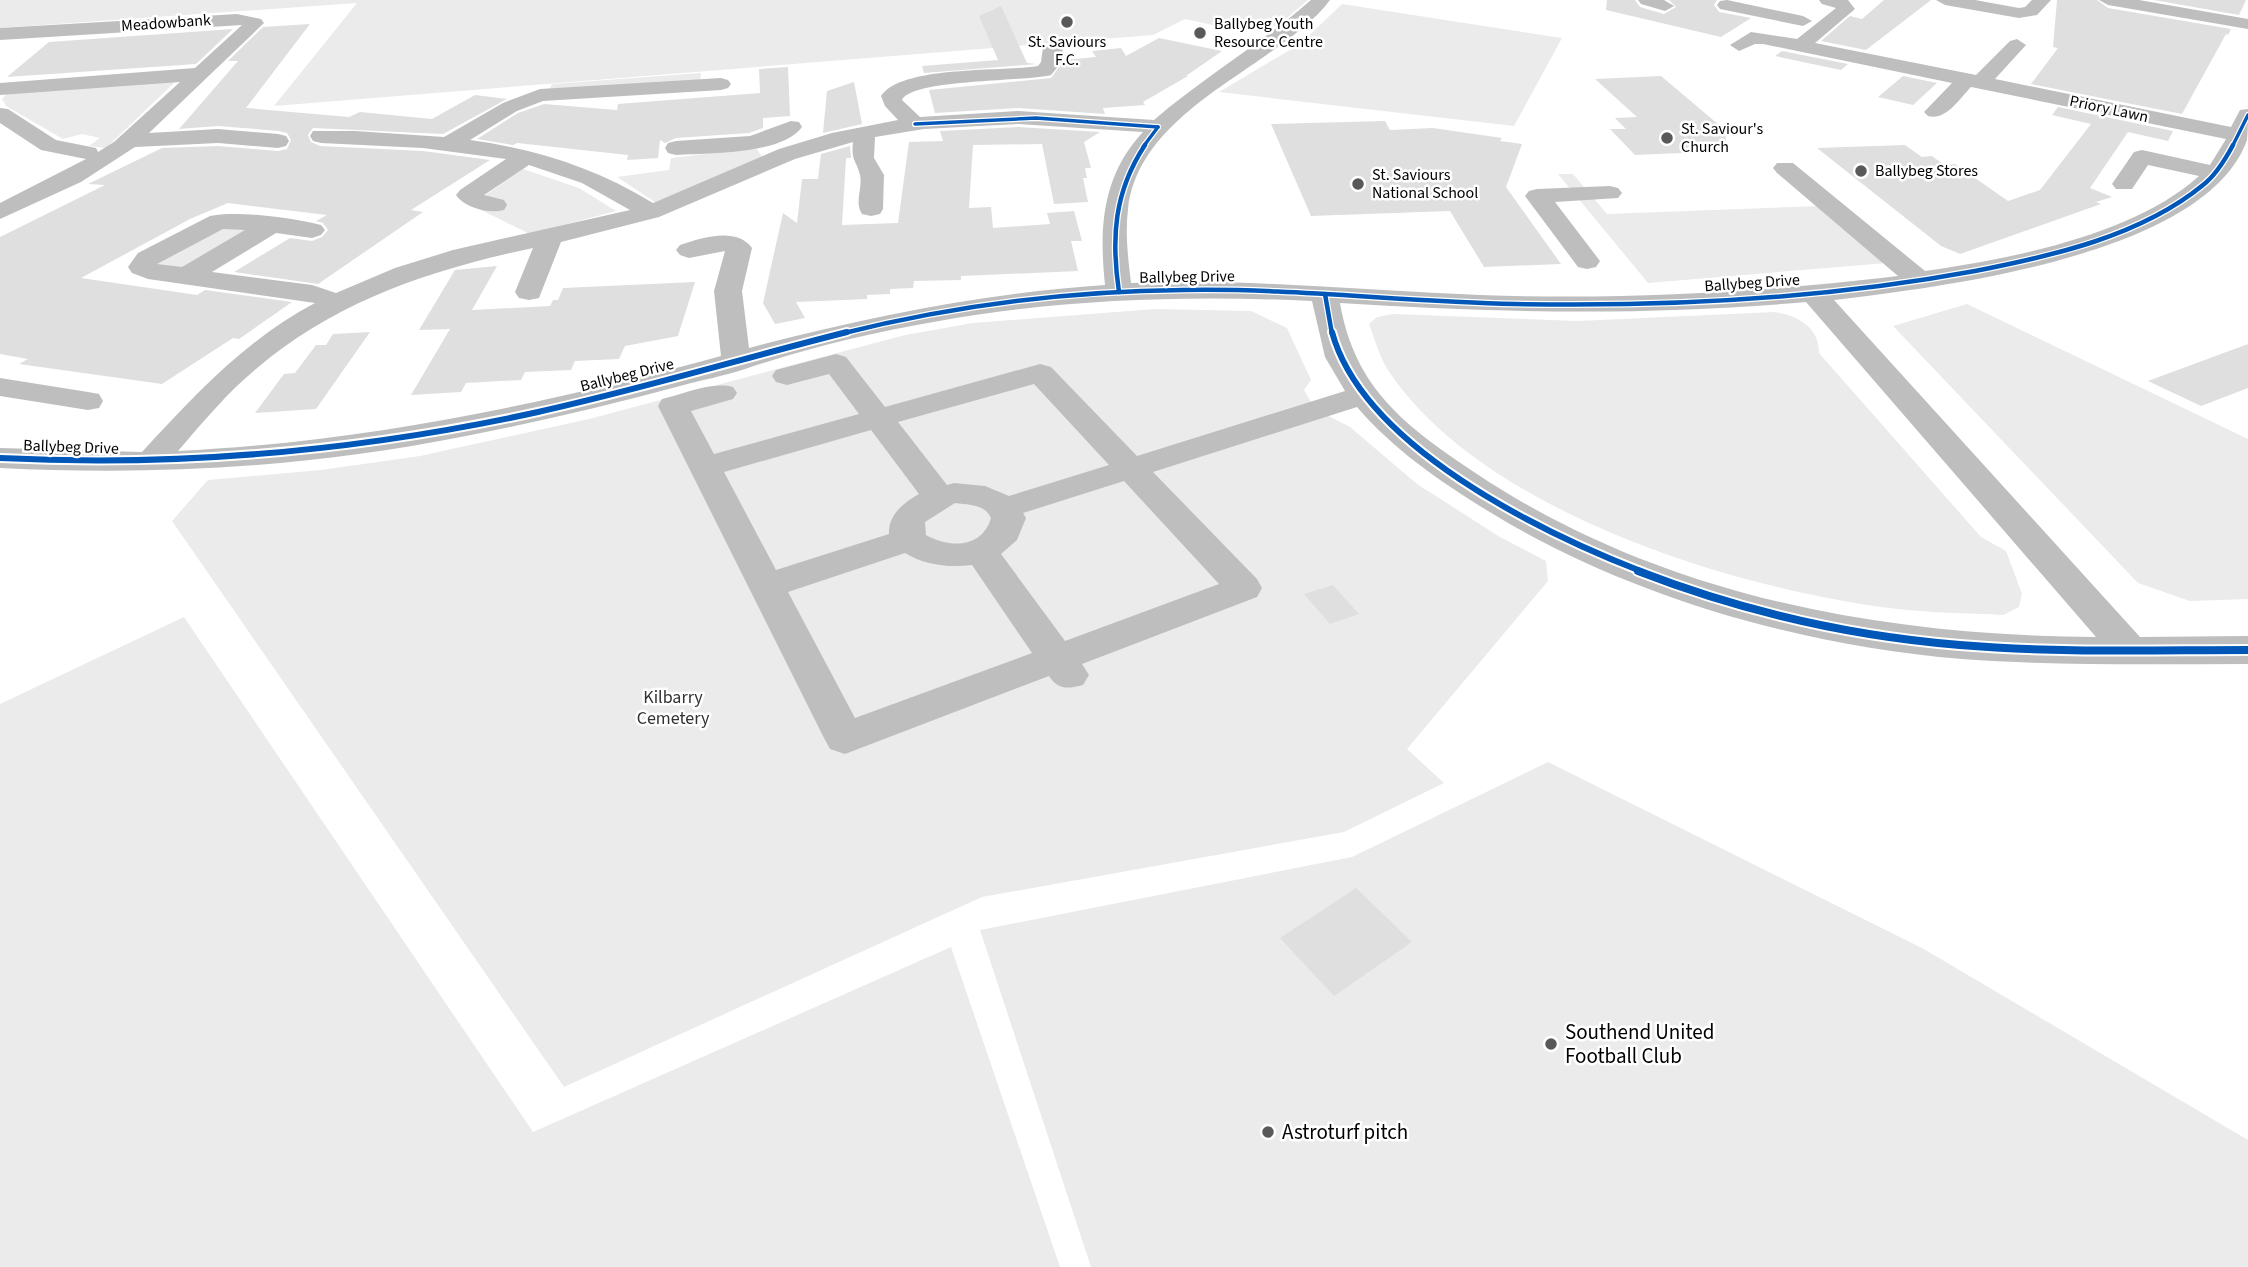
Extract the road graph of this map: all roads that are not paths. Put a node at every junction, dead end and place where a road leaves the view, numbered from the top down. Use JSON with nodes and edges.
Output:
{"nodes":[{"id":1,"x":1321,"y":0,"type":"edge"},
{"id":2,"x":1647,"y":0,"type":"edge"},
{"id":3,"x":1828,"y":0,"type":"edge"},
{"id":4,"x":1945,"y":0,"type":"edge"},
{"id":5,"x":2042,"y":0,"type":"edge"},
{"id":6,"x":2108,"y":0,"type":"edge"},
{"id":7,"x":1726,"y":5,"type":"dead end"},
{"id":8,"x":1665,"y":6,"type":"dead end"},
{"id":9,"x":2248,"y":24,"type":"edge"},
{"id":10,"x":1826,"y":25,"type":"junction"},
{"id":11,"x":0,"y":34,"type":"edge"},
{"id":12,"x":1739,"y":45,"type":"dead end"},
{"id":13,"x":2017,"y":45,"type":"dead end"},
{"id":14,"x":1800,"y":46,"type":"junction"},
{"id":15,"x":1053,"y":47,"type":"dead end"},
{"id":16,"x":1867,"y":60,"type":"junction"},
{"id":17,"x":201,"y":74,"type":"junction"},
{"id":18,"x":1849,"y":77,"type":"dead end"},
{"id":19,"x":1973,"y":81,"type":"junction"},
{"id":20,"x":722,"y":83,"type":"dead end"},
{"id":21,"x":0,"y":89,"type":"edge"},
{"id":22,"x":1935,"y":111,"type":"dead end"},
{"id":23,"x":0,"y":114,"type":"edge"},
{"id":24,"x":915,"y":124,"type":"junction"},
{"id":25,"x":2243,"y":125,"type":"edge"},
{"id":26,"x":791,"y":127,"type":"dead end"},
{"id":27,"x":1158,"y":127,"type":"junction"},
{"id":28,"x":864,"y":134,"type":"junction"},
{"id":29,"x":321,"y":136,"type":"dead end"},
{"id":30,"x":762,"y":140,"type":"junction"},
{"id":31,"x":129,"y":141,"type":"junction"},
{"id":32,"x":278,"y":141,"type":"dead end"},
{"id":33,"x":446,"y":145,"type":"junction"},
{"id":34,"x":85,"y":146,"type":"dead end"},
{"id":35,"x":676,"y":148,"type":"dead end"},
{"id":36,"x":786,"y":155,"type":"junction"},
{"id":37,"x":525,"y":157,"type":"junction"},
{"id":38,"x":1785,"y":168,"type":"dead end"},
{"id":39,"x":2216,"y":173,"type":"junction"},
{"id":40,"x":2124,"y":184,"type":"dead end"},
{"id":41,"x":1611,"y":193,"type":"dead end"},
{"id":42,"x":495,"y":205,"type":"dead end"},
{"id":43,"x":871,"y":209,"type":"dead end"},
{"id":44,"x":0,"y":212,"type":"edge"},
{"id":45,"x":650,"y":212,"type":"junction"},
{"id":46,"x":272,"y":225,"type":"junction"},
{"id":47,"x":312,"y":230,"type":"dead end"},
{"id":48,"x":550,"y":237,"type":"junction"},
{"id":49,"x":689,"y":250,"type":"dead end"},
{"id":50,"x":1587,"y":261,"type":"dead end"},
{"id":51,"x":186,"y":276,"type":"junction"},
{"id":52,"x":1919,"y":281,"type":"junction"},
{"id":53,"x":529,"y":292,"type":"dead end"},
{"id":54,"x":1119,"y":292,"type":"junction"},
{"id":55,"x":1812,"y":292,"type":"junction"},
{"id":56,"x":1325,"y":294,"type":"junction"},
{"id":57,"x":337,"y":302,"type":"junction"},
{"id":58,"x":736,"y":362,"type":"junction"},
{"id":59,"x":0,"y":387,"type":"edge"},
{"id":60,"x":1364,"y":395,"type":"junction"},
{"id":61,"x":88,"y":401,"type":"dead end"},
{"id":62,"x":878,"y":417,"type":"junction"},
{"id":63,"x":0,"y":458,"type":"edge"},
{"id":64,"x":151,"y":462,"type":"junction"},
{"id":65,"x":704,"y":467,"type":"junction"},
{"id":66,"x":1130,"y":468,"type":"junction"},
{"id":67,"x":938,"y":496,"type":"junction"},
{"id":68,"x":1005,"y":508,"type":"junction"},
{"id":69,"x":910,"y":539,"type":"junction"},
{"id":70,"x":980,"y":551,"type":"junction"},
{"id":71,"x":765,"y":586,"type":"junction"},
{"id":72,"x":2129,"y":650,"type":"junction"},
{"id":73,"x":2248,"y":650,"type":"edge"},
{"id":74,"x":1063,"y":667,"type":"junction"}],
"edges":[{"from":1,"to":27,"type":"street"},
{"from":2,"to":8,"type":"street"},
{"from":3,"to":10,"type":"street"},
{"from":4,"to":5,"type":"street"},
{"from":6,"to":9,"type":"street"},
{"from":7,"to":10,"type":"street"},
{"from":10,"to":14,"type":"street"},
{"from":11,"to":17,"type":"street","name":"Meadowbank"},
{"from":12,"to":14,"type":"street","name":"Priory Lawn"},
{"from":13,"to":19,"type":"street"},
{"from":14,"to":16,"type":"street","name":"Priory Lawn"},
{"from":15,"to":24,"type":"street"},
{"from":16,"to":18,"type":"street"},
{"from":16,"to":19,"type":"street","name":"Priory Lawn"},
{"from":17,"to":21,"type":"street"},
{"from":17,"to":31,"type":"street","name":"Meadowbank"},
{"from":19,"to":22,"type":"street"},
{"from":19,"to":25,"type":"street","name":"Priory Lawn"},
{"from":20,"to":33,"type":"street"},
{"from":23,"to":34,"type":"street"},
{"from":24,"to":27,"type":"street"},
{"from":24,"to":28,"type":"street"},
{"from":25,"to":39,"type":"street","name":"Ballybeg Drive"},
{"from":26,"to":30,"type":"street"},
{"from":27,"to":54,"type":"street"},
{"from":28,"to":36,"type":"street"},
{"from":28,"to":43,"type":"street"},
{"from":29,"to":33,"type":"street"},
{"from":30,"to":35,"type":"street"},
{"from":30,"to":36,"type":"street"},
{"from":31,"to":32,"type":"street","name":"Meadowbank"},
{"from":31,"to":44,"type":"street","name":"Meadowbank"},
{"from":33,"to":37,"type":"street"},
{"from":36,"to":45,"type":"street"},
{"from":37,"to":42,"type":"street"},
{"from":37,"to":45,"type":"street"},
{"from":38,"to":52,"type":"street"},
{"from":39,"to":40,"type":"street"},
{"from":39,"to":52,"type":"street","name":"Ballybeg Drive"},
{"from":41,"to":50,"type":"street"},
{"from":45,"to":48,"type":"street"},
{"from":46,"to":47,"type":"street"},
{"from":46,"to":51,"type":"street"},
{"from":46,"to":51,"type":"street"},
{"from":48,"to":53,"type":"street"},
{"from":48,"to":57,"type":"street"},
{"from":49,"to":58,"type":"street"},
{"from":51,"to":57,"type":"street"},
{"from":52,"to":55,"type":"street","name":"Ballybeg Drive"},
{"from":54,"to":56,"type":"street","name":"Ballybeg Drive"},
{"from":54,"to":58,"type":"street","name":"Ballybeg Drive"},
{"from":55,"to":56,"type":"street","name":"Ballybeg Drive"},
{"from":55,"to":72,"type":"street"},
{"from":56,"to":60,"type":"street"},
{"from":57,"to":64,"type":"street"},
{"from":58,"to":64,"type":"street","name":"Ballybeg Drive"},
{"from":59,"to":61,"type":"street"},
{"from":60,"to":66,"type":"street"},
{"from":60,"to":72,"type":"street"},
{"from":62,"to":65,"type":"street"},
{"from":62,"to":65,"type":"street"},
{"from":62,"to":66,"type":"street"},
{"from":62,"to":67,"type":"street"},
{"from":63,"to":64,"type":"street","name":"Ballybeg Drive"},
{"from":65,"to":71,"type":"street"},
{"from":66,"to":68,"type":"street"},
{"from":66,"to":74,"type":"street"},
{"from":67,"to":68,"type":"street"},
{"from":67,"to":69,"type":"street"},
{"from":68,"to":70,"type":"street"},
{"from":69,"to":70,"type":"street"},
{"from":69,"to":71,"type":"street"},
{"from":70,"to":74,"type":"street"},
{"from":71,"to":74,"type":"street"},
{"from":72,"to":73,"type":"street"}]}
